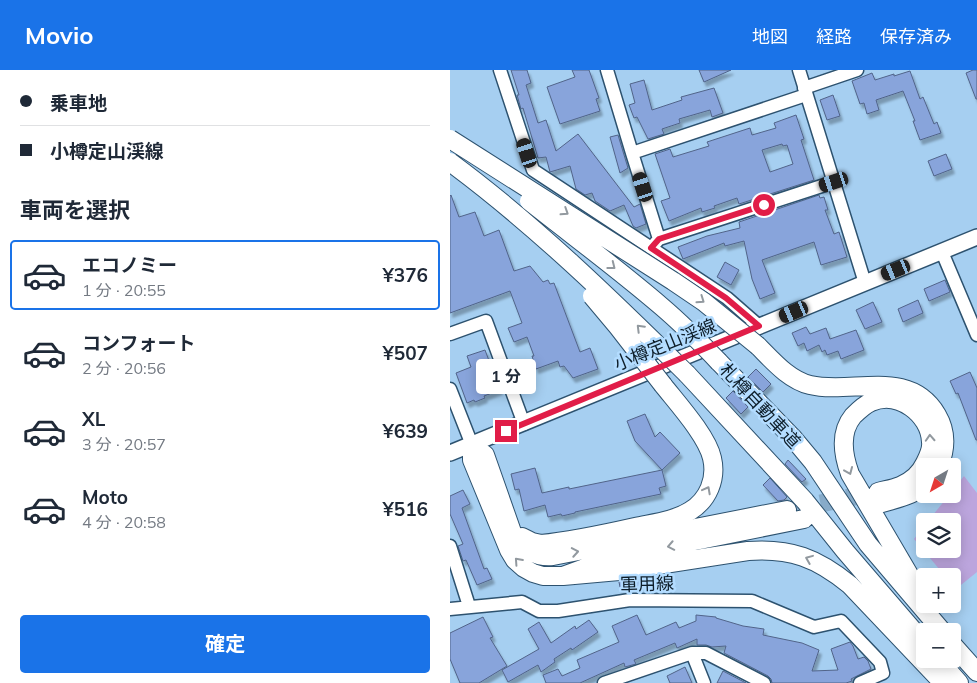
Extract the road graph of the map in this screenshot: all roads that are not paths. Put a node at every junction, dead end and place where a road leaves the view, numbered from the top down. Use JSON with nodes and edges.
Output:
{"nodes":[{"id":1,"x":500,"y":70,"type":"edge"},
{"id":2,"x":799,"y":70,"type":"edge"},
{"id":3,"x":857,"y":70,"type":"edge"},
{"id":4,"x":610,"y":71,"type":"edge"},
{"id":5,"x":805,"y":91,"type":"junction"},
{"id":6,"x":450,"y":139,"type":"edge"},
{"id":7,"x":632,"y":153,"type":"junction"},
{"id":8,"x":453,"y":165,"type":"edge"},
{"id":9,"x":834,"y":182,"type":"junction"},
{"id":10,"x":977,"y":237,"type":"edge"},
{"id":11,"x":655,"y":244,"type":"junction"},
{"id":12,"x":942,"y":252,"type":"junction"},
{"id":13,"x":865,"y":283,"type":"junction"},
{"id":14,"x":759,"y":326,"type":"junction"},
{"id":15,"x":450,"y":334,"type":"edge"},
{"id":16,"x":977,"y":335,"type":"edge"},
{"id":17,"x":450,"y":389,"type":"edge"},
{"id":18,"x":524,"y":424,"type":"junction"},
{"id":19,"x":472,"y":445,"type":"junction"},
{"id":20,"x":450,"y":454,"type":"edge"},
{"id":21,"x":927,"y":458,"type":"edge"},
{"id":22,"x":942,"y":458,"type":"edge"},
{"id":23,"x":916,"y":475,"type":"edge"},
{"id":24,"x":916,"y":492,"type":"edge"},
{"id":25,"x":508,"y":519,"type":"junction"},
{"id":26,"x":450,"y":546,"type":"edge"},
{"id":27,"x":887,"y":554,"type":"junction"},
{"id":28,"x":563,"y":576,"type":"junction"},
{"id":29,"x":916,"y":587,"type":"edge"},
{"id":30,"x":916,"y":594,"type":"edge"},
{"id":31,"x":470,"y":606,"type":"junction"},
{"id":32,"x":450,"y":609,"type":"edge"},
{"id":33,"x":916,"y":634,"type":"edge"},
{"id":34,"x":692,"y":653,"type":"junction"},
{"id":35,"x":961,"y":654,"type":"edge"},
{"id":36,"x":946,"y":668,"type":"edge"},
{"id":37,"x":977,"y":672,"type":"edge"},
{"id":38,"x":977,"y":678,"type":"edge"},
{"id":39,"x":604,"y":683,"type":"edge"},
{"id":40,"x":704,"y":683,"type":"edge"},
{"id":41,"x":764,"y":683,"type":"edge"},
{"id":42,"x":860,"y":683,"type":"edge"},
{"id":43,"x":943,"y":683,"type":"edge"},
{"id":44,"x":959,"y":683,"type":"edge"},
{"id":45,"x":973,"y":683,"type":"edge"}],
"edges":[{"from":1,"to":11,"type":"street"},
{"from":2,"to":5,"type":"street"},
{"from":3,"to":5,"type":"street"},
{"from":4,"to":7,"type":"street"},
{"from":5,"to":7,"type":"street"},
{"from":5,"to":9,"type":"street"},
{"from":6,"to":22,"type":"highway","one_way":true,"bridge":true},
{"from":6,"to":27,"type":"highway","name":"札樽自動車道","one_way":true,"bridge":true},
{"from":7,"to":11,"type":"street"},
{"from":25,"to":8,"type":"highway","one_way":true,"bridge":true},
{"from":33,"to":8,"type":"highway","name":"札樽自動車道","one_way":true,"bridge":true},
{"from":9,"to":11,"type":"street"},
{"from":9,"to":13,"type":"street"},
{"from":10,"to":12,"type":"main road","name":"小樽定山渓線"},
{"from":11,"to":14,"type":"street"},
{"from":12,"to":13,"type":"main road","name":"小樽定山渓線"},
{"from":12,"to":16,"type":"street"},
{"from":13,"to":14,"type":"main road","name":"小樽定山渓線"},
{"from":14,"to":18,"type":"main road","name":"小樽定山渓線"},
{"from":15,"to":18,"type":"street"},
{"from":17,"to":19,"type":"street"},
{"from":18,"to":19,"type":"main road","name":"小樽定山渓線"},
{"from":19,"to":20,"type":"main road","name":"小樽定山渓線"},
{"from":19,"to":25,"type":"highway"},
{"from":28,"to":19,"type":"highway","one_way":true},
{"from":21,"to":27,"type":"highway","one_way":true},
{"from":24,"to":23,"type":"highway","one_way":true},
{"from":25,"to":28,"type":"highway","one_way":true},
{"from":26,"to":31,"type":"street"},
{"from":27,"to":29,"type":"highway"},
{"from":27,"to":30,"type":"highway","name":"札樽自動車道"},
{"from":43,"to":28,"type":"highway","one_way":true},
{"from":31,"to":32,"type":"street","name":"軍用線"},
{"from":31,"to":42,"type":"street","name":"軍用線"},
{"from":34,"to":39,"type":"street"},
{"from":34,"to":40,"type":"street"},
{"from":34,"to":41,"type":"street"},
{"from":35,"to":37,"type":"highway"},
{"from":36,"to":44,"type":"highway"},
{"from":38,"to":45,"type":"street"}]}
